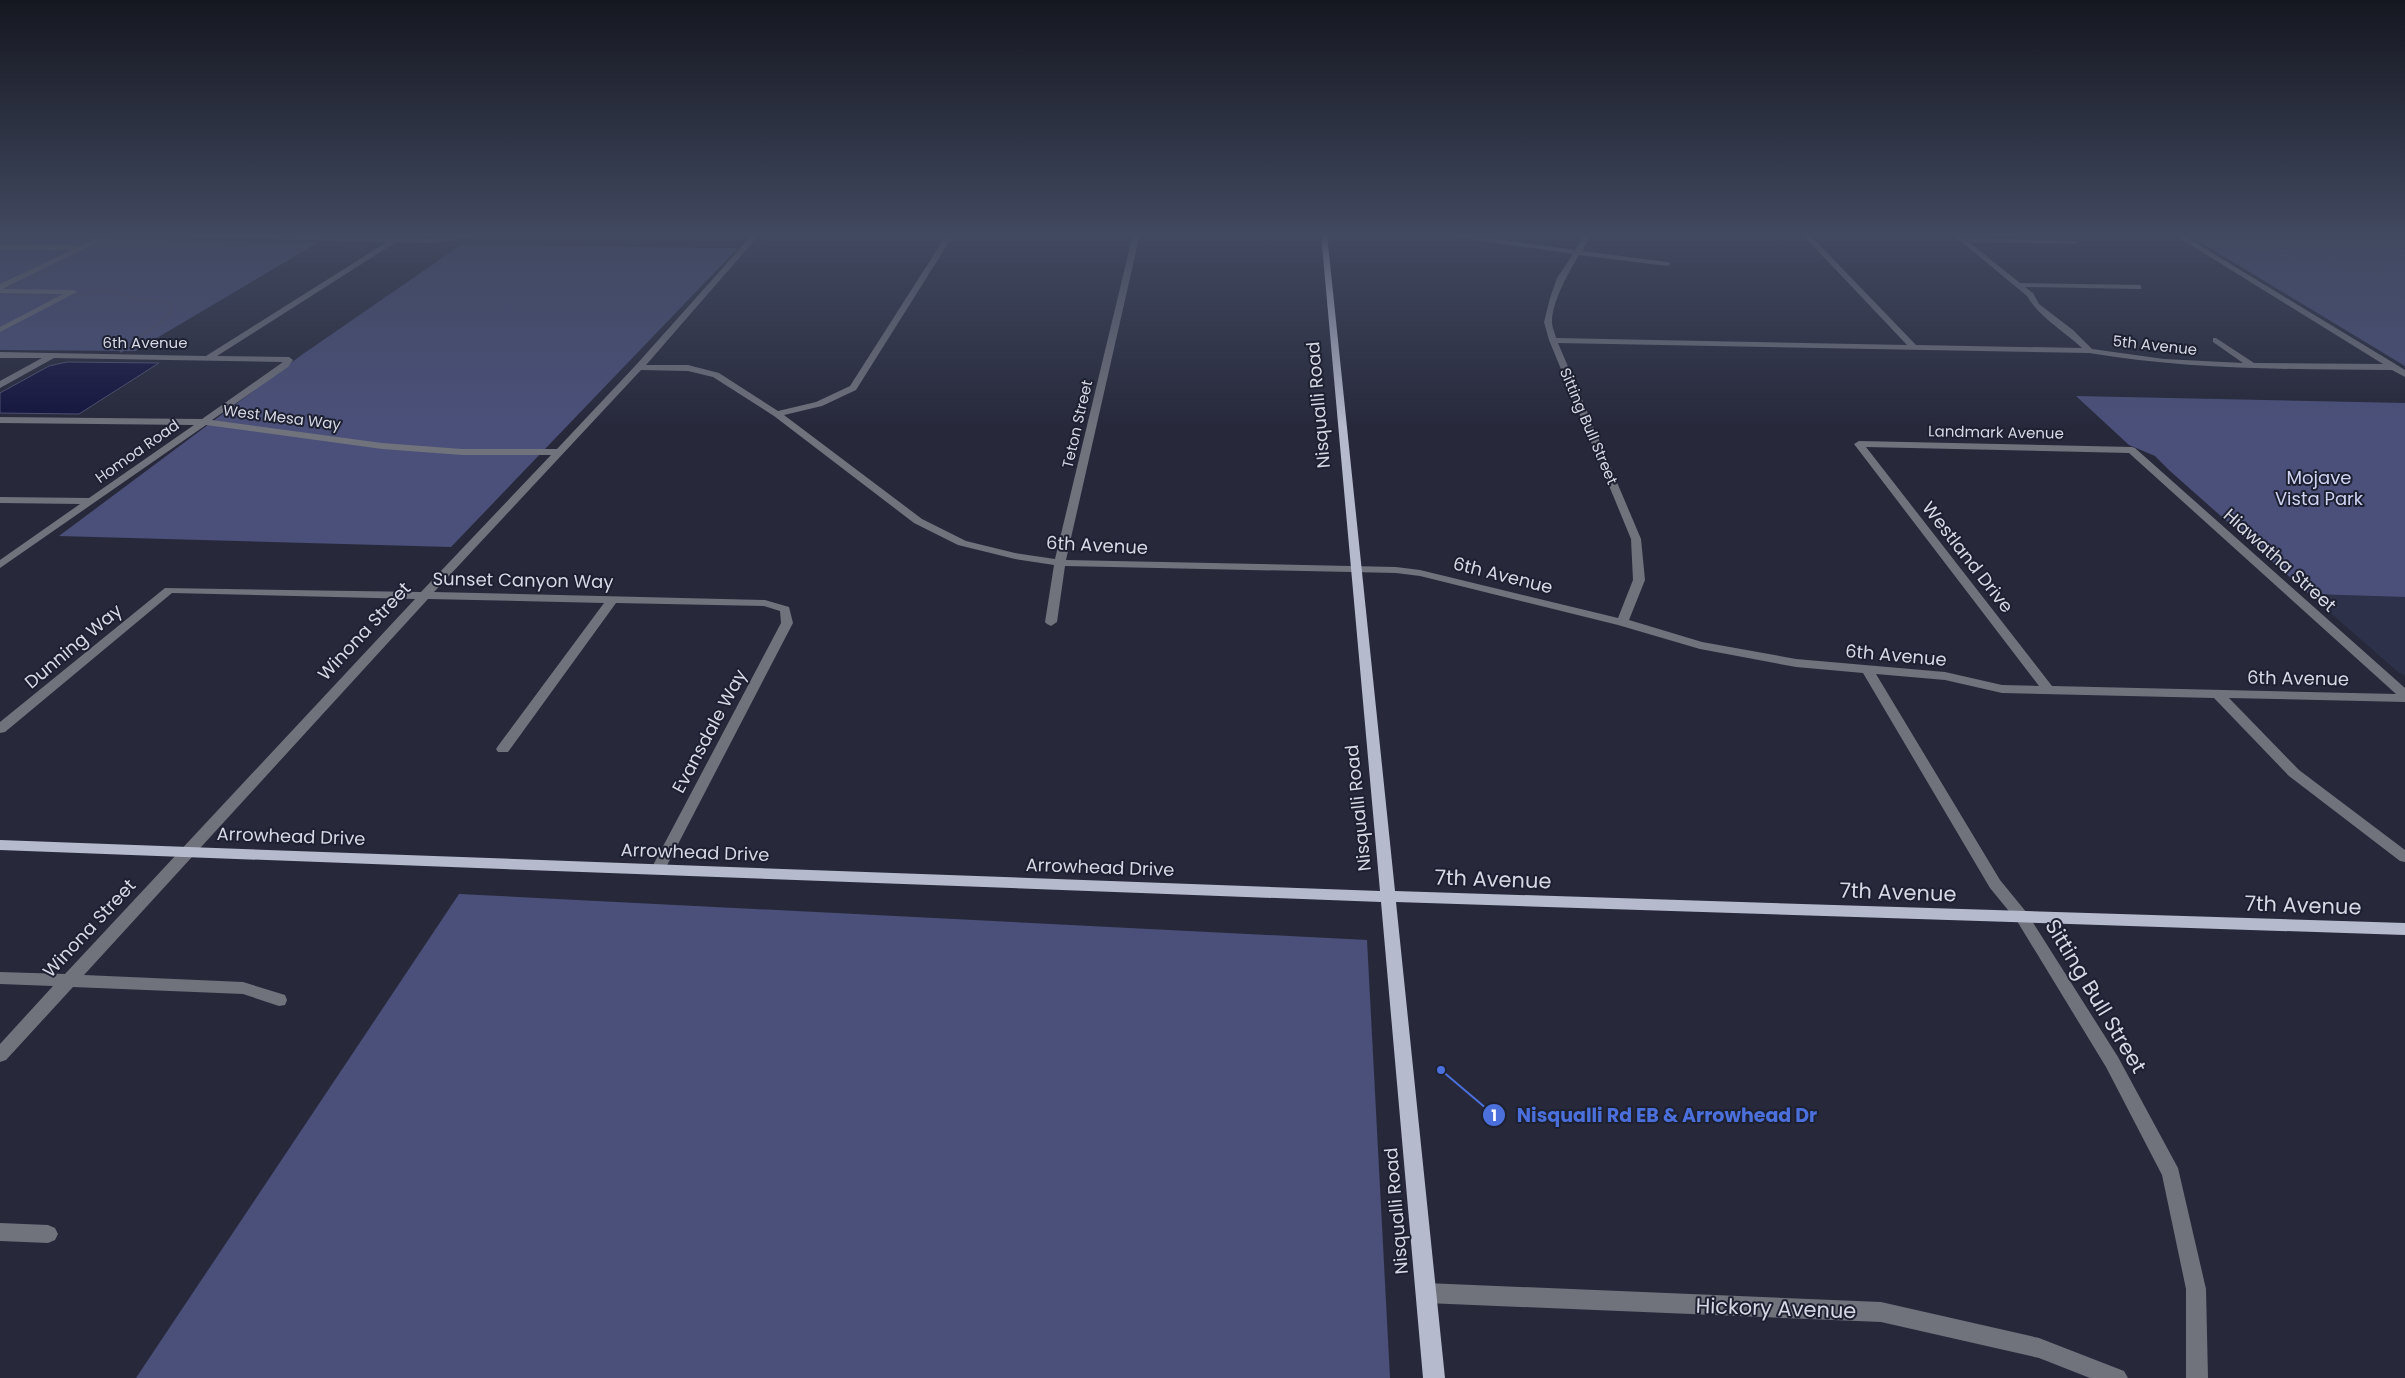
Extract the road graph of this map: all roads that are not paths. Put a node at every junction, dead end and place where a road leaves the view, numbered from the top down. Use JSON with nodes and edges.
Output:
{"nodes":[{"id":1,"x":61,"y":298,"type":"edge"},
{"id":2,"x":303,"y":298,"type":"edge"},
{"id":3,"x":700,"y":298,"type":"edge"},
{"id":4,"x":910,"y":298,"type":"edge"},
{"id":5,"x":1122,"y":298,"type":"edge"},
{"id":6,"x":1330,"y":298,"type":"edge"},
{"id":7,"x":1554,"y":298,"type":"edge"},
{"id":8,"x":1867,"y":298,"type":"edge"},
{"id":9,"x":2032,"y":298,"type":"edge"},
{"id":10,"x":2281,"y":298,"type":"edge"},
{"id":11,"x":0,"y":330,"type":"edge"},
{"id":12,"x":1553,"y":340,"type":"junction"},
{"id":13,"x":2216,"y":340,"type":"dead end"},
{"id":14,"x":1913,"y":346,"type":"junction"},
{"id":15,"x":2089,"y":351,"type":"junction"},
{"id":16,"x":0,"y":355,"type":"edge"},
{"id":17,"x":51,"y":356,"type":"junction"},
{"id":18,"x":210,"y":357,"type":"junction"},
{"id":19,"x":289,"y":360,"type":"joint"},
{"id":20,"x":2251,"y":365,"type":"junction"},
{"id":21,"x":640,"y":367,"type":"junction"},
{"id":22,"x":2394,"y":367,"type":"junction"},
{"id":23,"x":2405,"y":374,"type":"edge"},
{"id":24,"x":0,"y":385,"type":"edge"},
{"id":25,"x":777,"y":414,"type":"junction"},
{"id":26,"x":0,"y":420,"type":"edge"},
{"id":27,"x":204,"y":422,"type":"junction"},
{"id":28,"x":1859,"y":444,"type":"joint"},
{"id":29,"x":2132,"y":450,"type":"joint"},
{"id":30,"x":560,"y":452,"type":"junction"},
{"id":31,"x":0,"y":500,"type":"edge"},
{"id":32,"x":91,"y":502,"type":"junction"},
{"id":33,"x":1060,"y":563,"type":"junction"},
{"id":34,"x":0,"y":565,"type":"edge"},
{"id":35,"x":1357,"y":570,"type":"junction"},
{"id":36,"x":169,"y":590,"type":"joint"},
{"id":37,"x":425,"y":595,"type":"junction"},
{"id":38,"x":613,"y":599,"type":"junction"},
{"id":39,"x":785,"y":609,"type":"joint"},
{"id":40,"x":1051,"y":622,"type":"dead end"},
{"id":41,"x":1622,"y":622,"type":"junction"},
{"id":42,"x":1868,"y":670,"type":"junction"},
{"id":43,"x":2049,"y":691,"type":"junction"},
{"id":44,"x":2218,"y":694,"type":"junction"},
{"id":45,"x":2405,"y":696,"type":"edge"},
{"id":46,"x":0,"y":729,"type":"edge"},
{"id":47,"x":503,"y":749,"type":"dead end"},
{"id":48,"x":0,"y":845,"type":"edge"},
{"id":49,"x":188,"y":851,"type":"junction"},
{"id":50,"x":2405,"y":857,"type":"edge"},
{"id":51,"x":658,"y":869,"type":"junction"},
{"id":52,"x":1389,"y":896,"type":"junction"},
{"id":53,"x":2022,"y":917,"type":"junction"},
{"id":54,"x":2405,"y":929,"type":"edge"},
{"id":55,"x":0,"y":978,"type":"edge"},
{"id":56,"x":68,"y":981,"type":"junction"},
{"id":57,"x":279,"y":1000,"type":"dead end"},
{"id":58,"x":0,"y":1054,"type":"edge"},
{"id":59,"x":0,"y":1232,"type":"edge"},
{"id":60,"x":48,"y":1234,"type":"dead end"},
{"id":61,"x":1426,"y":1293,"type":"junction"},
{"id":62,"x":1434,"y":1378,"type":"edge"},
{"id":63,"x":2117,"y":1378,"type":"edge"},
{"id":64,"x":2197,"y":1378,"type":"edge"}],
"edges":[{"from":1,"to":11,"type":"street"},
{"from":2,"to":18,"type":"street"},
{"from":3,"to":21,"type":"street","name":"Winona Street"},
{"from":4,"to":25,"type":"street"},
{"from":5,"to":33,"type":"street","name":"Teton Street"},
{"from":6,"to":35,"type":"main road","name":"Nisqualli Road"},
{"from":7,"to":12,"type":"street","name":"Sitting Bull Street"},
{"from":8,"to":14,"type":"street"},
{"from":9,"to":15,"type":"street"},
{"from":10,"to":22,"type":"street"},
{"from":12,"to":14,"type":"street","name":"5th Avenue"},
{"from":12,"to":41,"type":"street","name":"Sitting Bull Street"},
{"from":13,"to":20,"type":"street"},
{"from":14,"to":15,"type":"street","name":"5th Avenue"},
{"from":15,"to":20,"type":"street","name":"5th Avenue"},
{"from":16,"to":17,"type":"street","name":"6th Avenue"},
{"from":17,"to":18,"type":"street","name":"6th Avenue"},
{"from":17,"to":24,"type":"street"},
{"from":18,"to":19,"type":"street","name":"6th Avenue"},
{"from":19,"to":27,"type":"street","name":"Homoa Road"},
{"from":20,"to":22,"type":"street","name":"5th Avenue"},
{"from":21,"to":25,"type":"street","name":"6th Avenue"},
{"from":21,"to":30,"type":"street","name":"Winona Street"},
{"from":22,"to":23,"type":"street"},
{"from":25,"to":33,"type":"street","name":"6th Avenue"},
{"from":26,"to":27,"type":"street","name":"West Mesa Way"},
{"from":27,"to":30,"type":"street","name":"West Mesa Way"},
{"from":27,"to":32,"type":"street","name":"Homoa Road"},
{"from":28,"to":29,"type":"street","name":"Landmark Avenue"},
{"from":28,"to":43,"type":"street","name":"Westland Drive"},
{"from":29,"to":45,"type":"street","name":"Hiawatha Street"},
{"from":30,"to":37,"type":"street","name":"Winona Street"},
{"from":31,"to":32,"type":"street"},
{"from":32,"to":34,"type":"street","name":"Homoa Road"},
{"from":33,"to":35,"type":"street","name":"6th Avenue"},
{"from":33,"to":40,"type":"street","name":"Teton Street"},
{"from":35,"to":41,"type":"street","name":"6th Avenue"},
{"from":35,"to":52,"type":"main road","name":"Nisqualli Road"},
{"from":36,"to":37,"type":"street","name":"Sunset Canyon Way"},
{"from":36,"to":46,"type":"street","name":"Dunning Way"},
{"from":37,"to":38,"type":"street","name":"Sunset Canyon Way"},
{"from":37,"to":49,"type":"street","name":"Winona Street"},
{"from":38,"to":39,"type":"street","name":"Sunset Canyon Way"},
{"from":38,"to":47,"type":"street"},
{"from":39,"to":51,"type":"street","name":"Evansdale Way"},
{"from":41,"to":42,"type":"street","name":"6th Avenue"},
{"from":42,"to":43,"type":"street","name":"6th Avenue"},
{"from":42,"to":53,"type":"street","name":"Sitting Bull Street"},
{"from":43,"to":44,"type":"street","name":"6th Avenue"},
{"from":44,"to":45,"type":"street","name":"6th Avenue"},
{"from":44,"to":50,"type":"street"},
{"from":48,"to":49,"type":"main road","name":"Arrowhead Drive"},
{"from":49,"to":51,"type":"main road","name":"Arrowhead Drive"},
{"from":49,"to":56,"type":"street","name":"Winona Street"},
{"from":51,"to":52,"type":"main road","name":"Arrowhead Drive"},
{"from":52,"to":53,"type":"main road","name":"7th Avenue"},
{"from":52,"to":61,"type":"main road","name":"Nisqualli Road"},
{"from":53,"to":54,"type":"main road","name":"7th Avenue"},
{"from":53,"to":64,"type":"street","name":"Sitting Bull Street"},
{"from":55,"to":56,"type":"street"},
{"from":56,"to":57,"type":"street"},
{"from":56,"to":58,"type":"street","name":"Winona Street"},
{"from":59,"to":60,"type":"street"},
{"from":61,"to":62,"type":"main road","name":"Nisqualli Road"},
{"from":61,"to":63,"type":"street","name":"Hickory Avenue"}]}
